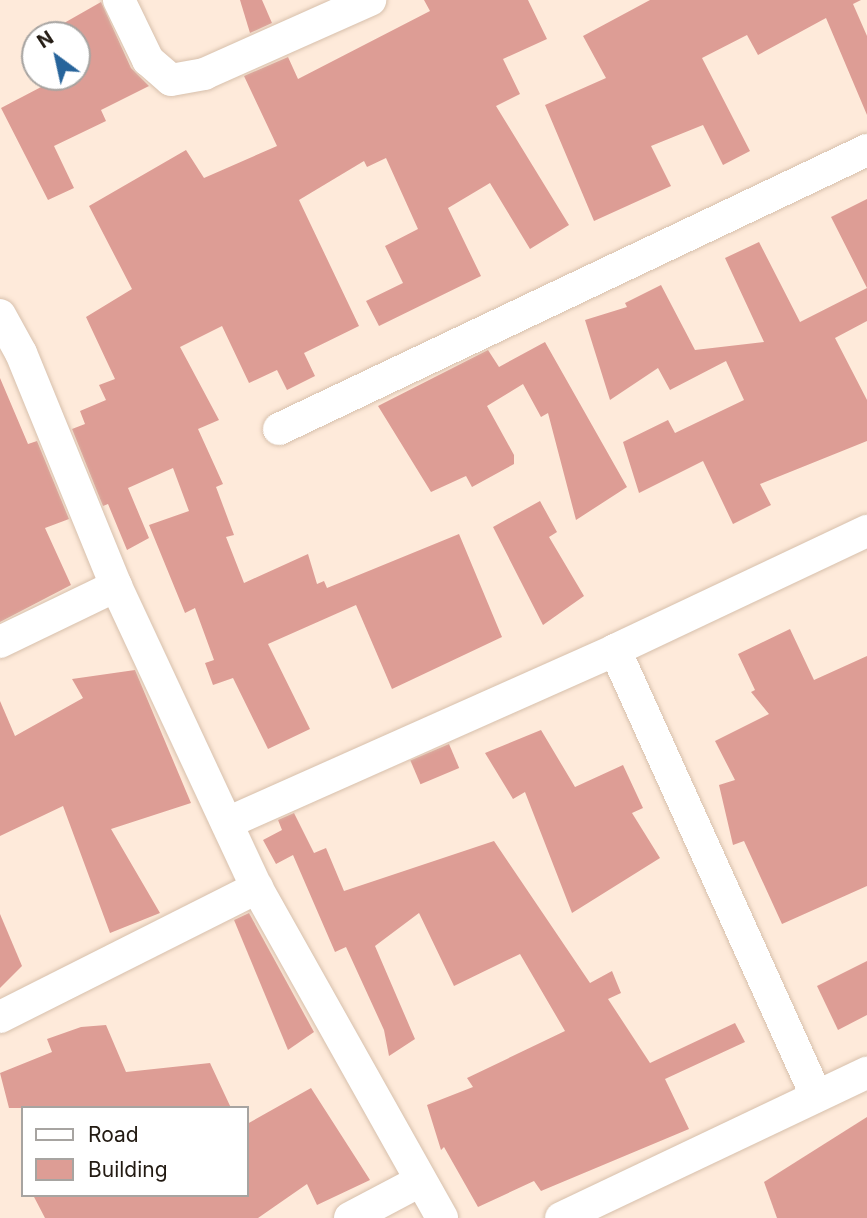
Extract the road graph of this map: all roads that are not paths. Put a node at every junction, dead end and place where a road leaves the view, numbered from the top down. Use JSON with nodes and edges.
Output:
{"nodes":[{"id":1,"x":120,"y":0,"type":"edge"},
{"id":2,"x":370,"y":0,"type":"edge"},
{"id":3,"x":867,"y":150,"type":"edge"},
{"id":4,"x":0,"y":315,"type":"edge"},
{"id":5,"x":279,"y":429,"type":"dead end"},
{"id":6,"x":867,"y":531,"type":"edge"},
{"id":7,"x":116,"y":586,"type":"junction"},
{"id":8,"x":0,"y":642,"type":"edge"},
{"id":9,"x":615,"y":650,"type":"junction"},
{"id":10,"x":227,"y":823,"type":"junction"},
{"id":11,"x":257,"y":887,"type":"junction"},
{"id":12,"x":0,"y":1017,"type":"edge"},
{"id":13,"x":867,"y":1073,"type":"edge"},
{"id":14,"x":816,"y":1096,"type":"junction"},
{"id":15,"x":420,"y":1181,"type":"junction"},
{"id":16,"x":350,"y":1218,"type":"edge"},
{"id":17,"x":442,"y":1218,"type":"edge"},
{"id":18,"x":561,"y":1218,"type":"edge"}],
"edges":[{"from":1,"to":2,"type":"street"},
{"from":3,"to":5,"type":"street"},
{"from":4,"to":7,"type":"street"},
{"from":6,"to":9,"type":"street"},
{"from":7,"to":8,"type":"street"},
{"from":7,"to":10,"type":"street"},
{"from":9,"to":10,"type":"street"},
{"from":9,"to":14,"type":"street"},
{"from":10,"to":11,"type":"street"},
{"from":11,"to":12,"type":"street"},
{"from":11,"to":15,"type":"street"},
{"from":13,"to":14,"type":"street"},
{"from":14,"to":18,"type":"street"},
{"from":15,"to":16,"type":"street"},
{"from":15,"to":17,"type":"street"}]}
